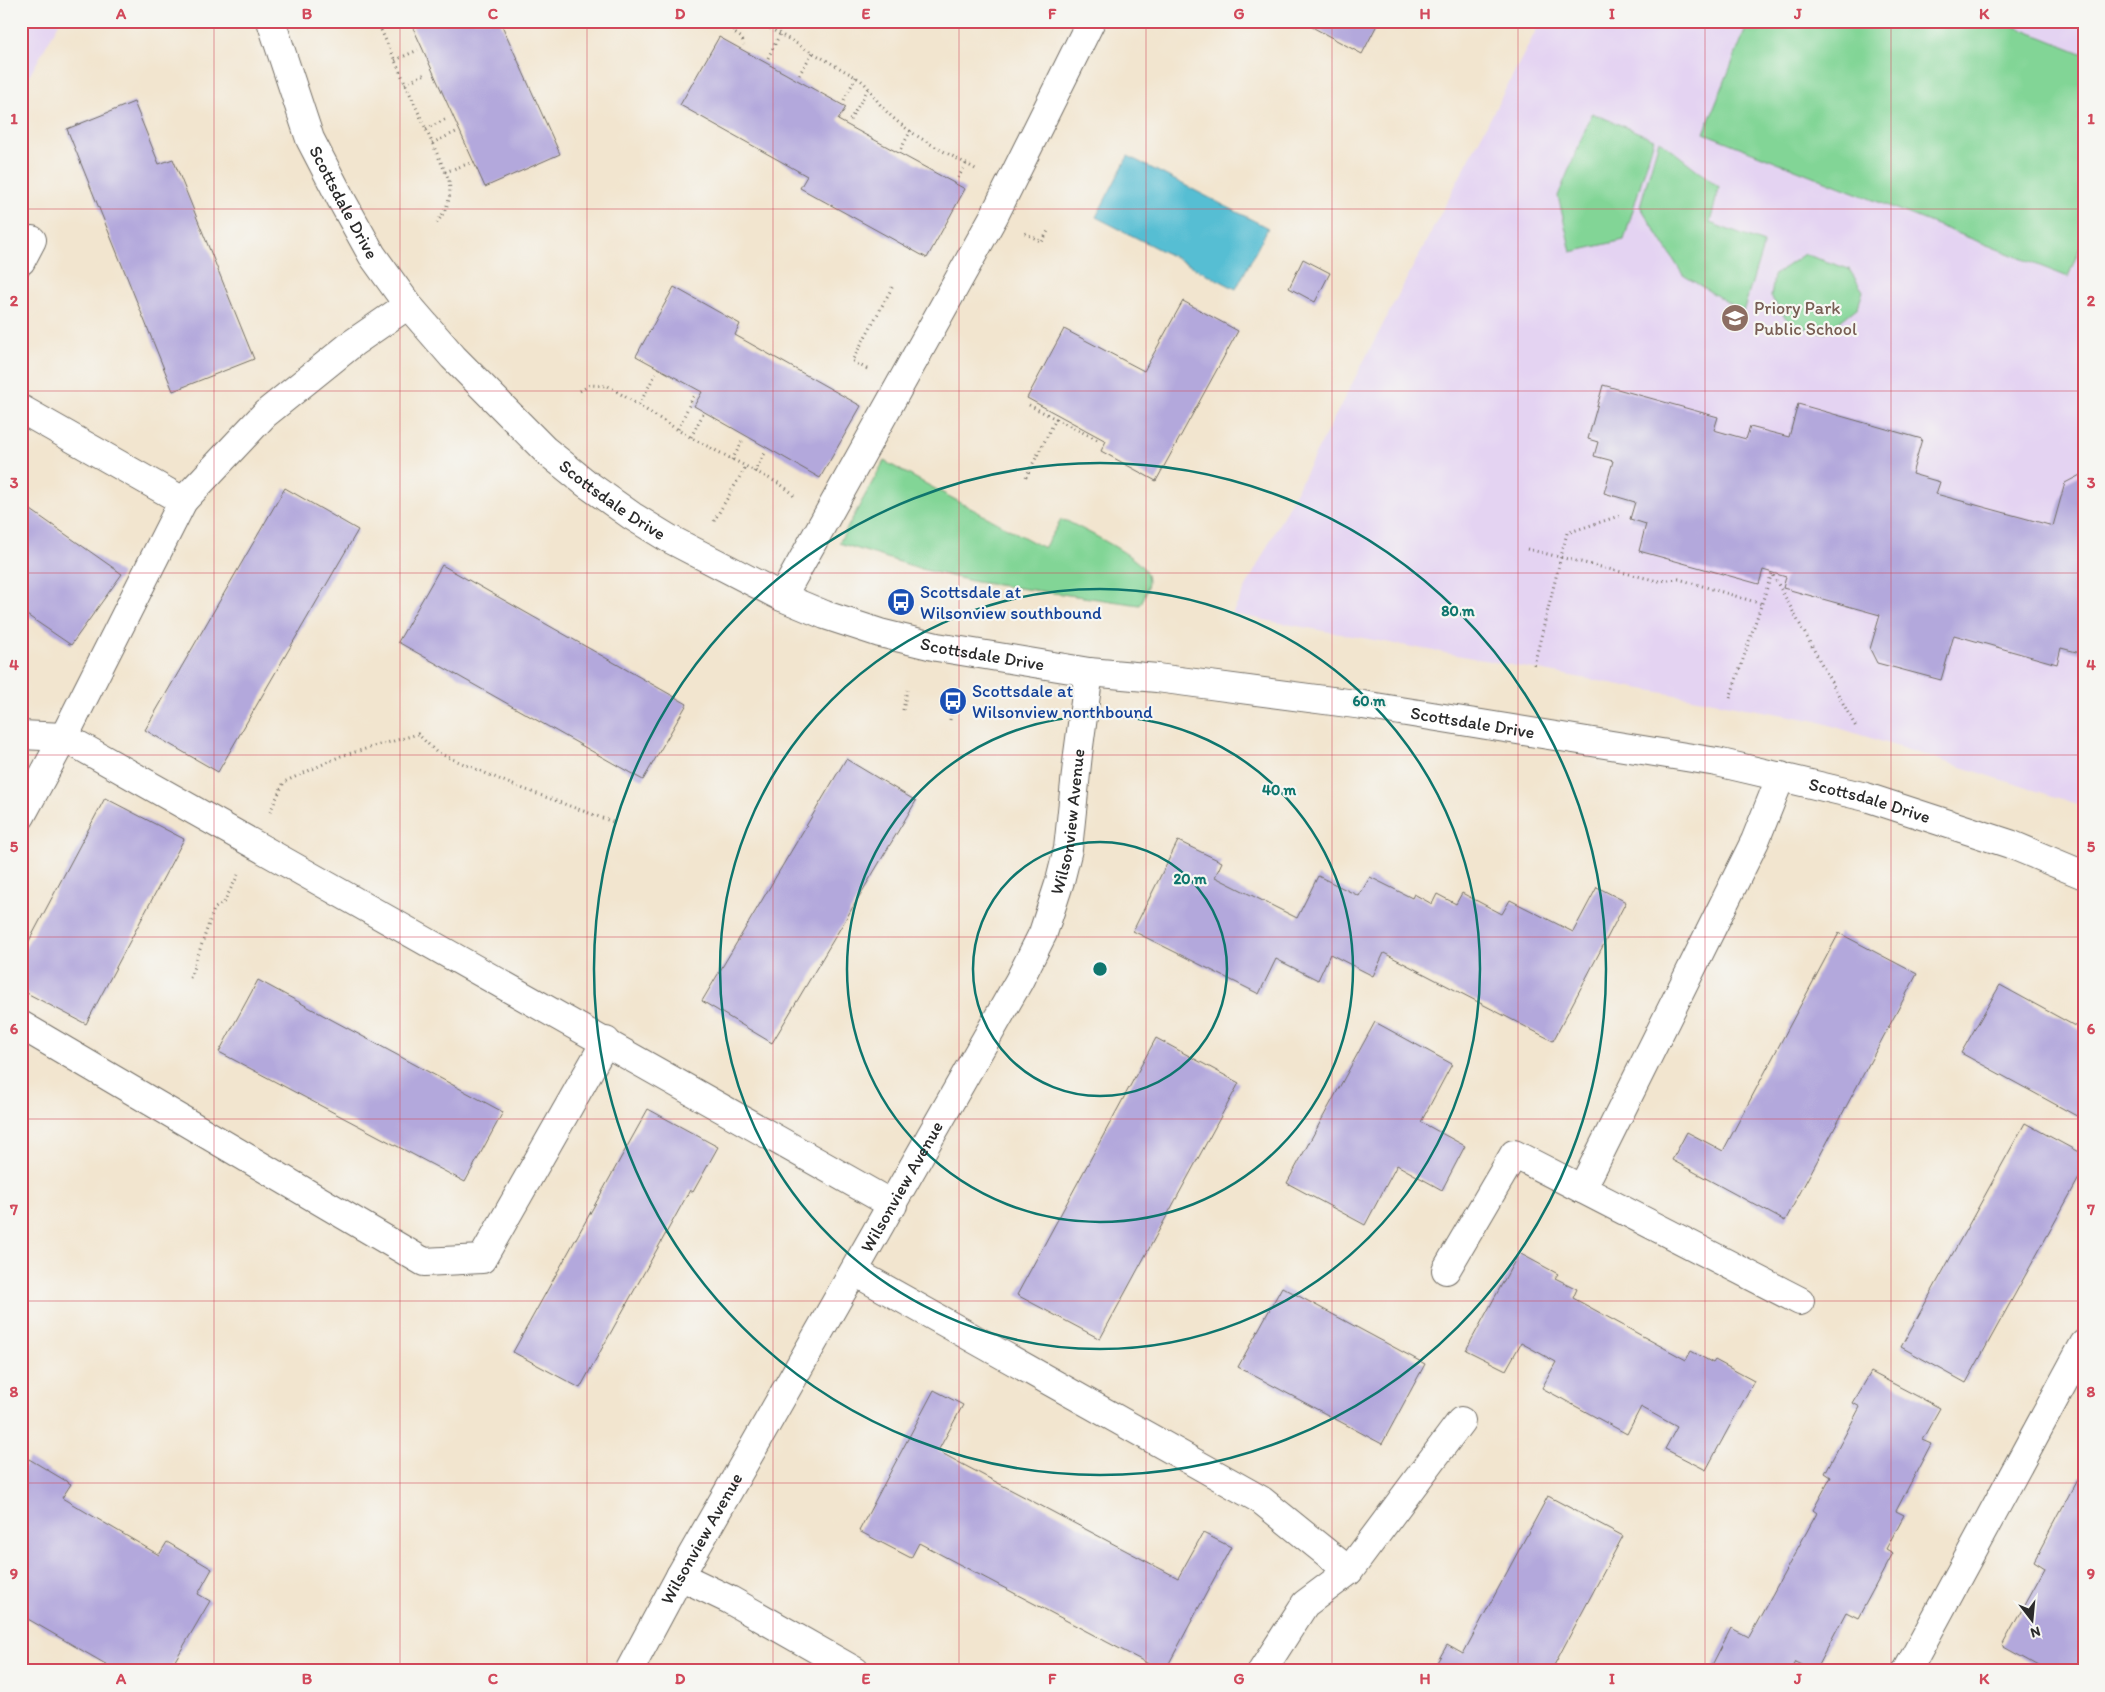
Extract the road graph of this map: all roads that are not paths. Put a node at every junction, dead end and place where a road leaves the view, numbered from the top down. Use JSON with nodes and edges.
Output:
{"nodes":[{"id":1,"x":271,"y":21,"type":"edge"},
{"id":2,"x":1091,"y":21,"type":"edge"},
{"id":3,"x":408,"y":305,"type":"junction"},
{"id":4,"x":21,"y":409,"type":"edge"},
{"id":5,"x":182,"y":501,"type":"junction"},
{"id":6,"x":782,"y":597,"type":"junction"},
{"id":7,"x":1090,"y":672,"type":"junction"},
{"id":8,"x":21,"y":735,"type":"edge"},
{"id":9,"x":64,"y":736,"type":"junction"},
{"id":10,"x":1781,"y":776,"type":"junction"},
{"id":11,"x":21,"y":816,"type":"edge"},
{"id":12,"x":2084,"y":875,"type":"edge"},
{"id":13,"x":21,"y":1025,"type":"edge"},
{"id":14,"x":606,"y":1041,"type":"junction"},
{"id":15,"x":1582,"y":1189,"type":"junction"},
{"id":16,"x":893,"y":1205,"type":"junction"},
{"id":17,"x":1446,"y":1270,"type":"dead end"},
{"id":18,"x":855,"y":1272,"type":"junction"},
{"id":19,"x":1800,"y":1301,"type":"dead end"},
{"id":20,"x":2084,"y":1344,"type":"edge"},
{"id":21,"x":1461,"y":1421,"type":"dead end"},
{"id":22,"x":1349,"y":1571,"type":"junction"},
{"id":23,"x":680,"y":1576,"type":"junction"},
{"id":24,"x":820,"y":1662,"type":"edge"},
{"id":25,"x":629,"y":1671,"type":"edge"},
{"id":26,"x":855,"y":1671,"type":"edge"},
{"id":27,"x":1262,"y":1671,"type":"edge"},
{"id":28,"x":1907,"y":1671,"type":"edge"}],
"edges":[{"from":1,"to":3,"type":"street","name":"Scottsdale Drive"},
{"from":2,"to":6,"type":"street"},
{"from":3,"to":5,"type":"street"},
{"from":3,"to":6,"type":"street","name":"Scottsdale Drive"},
{"from":4,"to":5,"type":"street"},
{"from":5,"to":9,"type":"street"},
{"from":6,"to":7,"type":"street","name":"Scottsdale Drive"},
{"from":7,"to":10,"type":"street","name":"Scottsdale Drive"},
{"from":7,"to":16,"type":"street","name":"Wilsonview Avenue"},
{"from":8,"to":9,"type":"street"},
{"from":9,"to":11,"type":"street"},
{"from":9,"to":14,"type":"street"},
{"from":10,"to":12,"type":"street","name":"Scottsdale Drive"},
{"from":10,"to":15,"type":"street"},
{"from":13,"to":14,"type":"street"},
{"from":14,"to":16,"type":"street"},
{"from":15,"to":17,"type":"street"},
{"from":15,"to":19,"type":"street"},
{"from":16,"to":18,"type":"street","name":"Wilsonview Avenue"},
{"from":18,"to":22,"type":"street"},
{"from":18,"to":23,"type":"street","name":"Wilsonview Avenue"},
{"from":20,"to":28,"type":"street"},
{"from":21,"to":22,"type":"street"},
{"from":22,"to":27,"type":"street"},
{"from":23,"to":24,"type":"street"},
{"from":23,"to":25,"type":"street","name":"Wilsonview Avenue"},
{"from":24,"to":26,"type":"street"}]}
